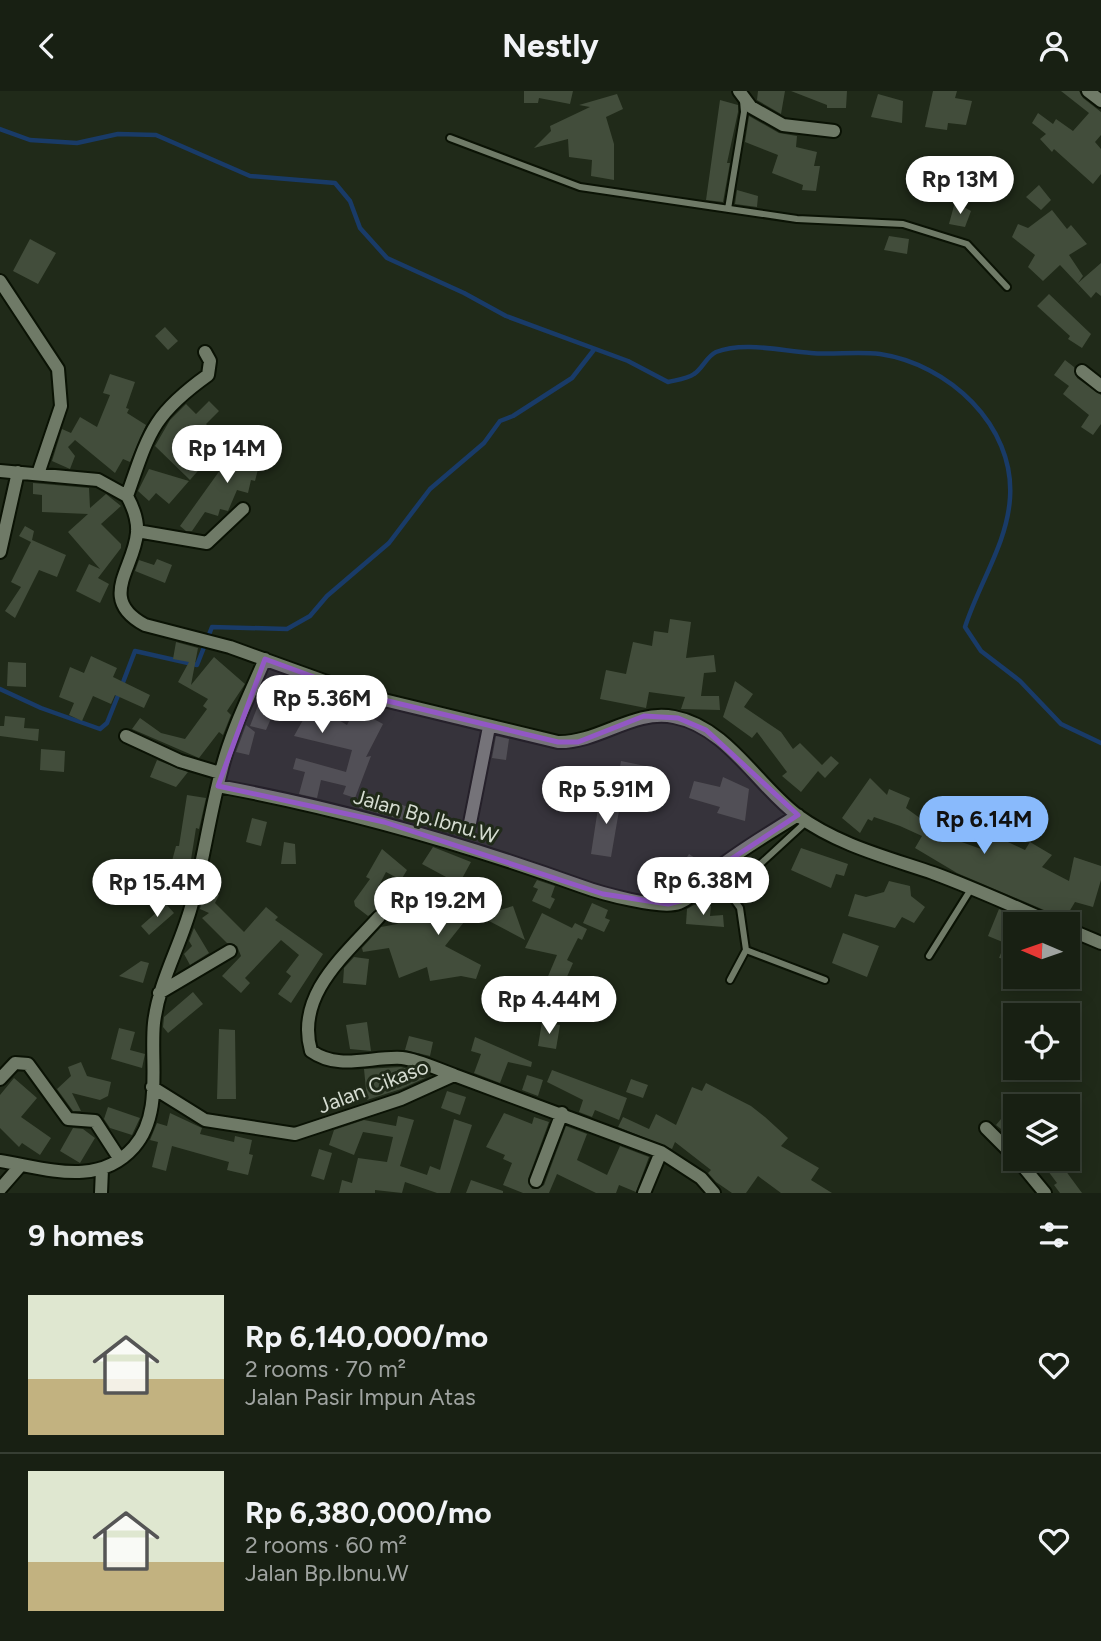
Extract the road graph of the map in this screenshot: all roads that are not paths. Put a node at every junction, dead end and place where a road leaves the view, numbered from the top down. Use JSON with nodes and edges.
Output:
{"nodes":[{"id":1,"x":1088,"y":91,"type":"edge"},
{"id":2,"x":741,"y":95,"type":"edge"},
{"id":3,"x":1101,"y":101,"type":"edge"},
{"id":4,"x":834,"y":131,"type":"dead end"},
{"id":5,"x":450,"y":138,"type":"dead end"},
{"id":6,"x":728,"y":209,"type":"junction"},
{"id":7,"x":0,"y":281,"type":"edge"},
{"id":8,"x":1007,"y":287,"type":"dead end"},
{"id":9,"x":205,"y":352,"type":"dead end"},
{"id":10,"x":1082,"y":371,"type":"dead end"},
{"id":11,"x":1101,"y":386,"type":"edge"},
{"id":12,"x":0,"y":471,"type":"edge"},
{"id":13,"x":18,"y":472,"type":"junction"},
{"id":14,"x":38,"y":474,"type":"junction"},
{"id":15,"x":127,"y":496,"type":"junction"},
{"id":16,"x":243,"y":509,"type":"dead end"},
{"id":17,"x":137,"y":531,"type":"junction"},
{"id":18,"x":0,"y":552,"type":"edge"},
{"id":19,"x":265,"y":659,"type":"junction"},
{"id":20,"x":489,"y":727,"type":"junction"},
{"id":21,"x":126,"y":736,"type":"dead end"},
{"id":22,"x":219,"y":780,"type":"junction"},
{"id":23,"x":802,"y":818,"type":"junction"},
{"id":24,"x":470,"y":823,"type":"dead end"},
{"id":25,"x":713,"y":871,"type":"junction"},
{"id":26,"x":971,"y":889,"type":"junction"},
{"id":27,"x":730,"y":892,"type":"junction"},
{"id":28,"x":1026,"y":912,"type":"edge"},
{"id":29,"x":379,"y":917,"type":"dead end"},
{"id":30,"x":1080,"y":934,"type":"edge"},
{"id":31,"x":1101,"y":943,"type":"edge"},
{"id":32,"x":747,"y":950,"type":"junction"},
{"id":33,"x":230,"y":951,"type":"dead end"},
{"id":34,"x":929,"y":956,"type":"dead end"},
{"id":35,"x":730,"y":980,"type":"dead end"},
{"id":36,"x":825,"y":980,"type":"dead end"},
{"id":37,"x":159,"y":993,"type":"junction"},
{"id":38,"x":454,"y":1075,"type":"junction"},
{"id":39,"x":0,"y":1079,"type":"edge"},
{"id":40,"x":152,"y":1087,"type":"junction"},
{"id":41,"x":562,"y":1113,"type":"junction"},
{"id":42,"x":986,"y":1128,"type":"dead end"},
{"id":43,"x":1003,"y":1145,"type":"edge"},
{"id":44,"x":662,"y":1152,"type":"junction"},
{"id":45,"x":119,"y":1158,"type":"junction"},
{"id":46,"x":0,"y":1161,"type":"edge"},
{"id":47,"x":22,"y":1165,"type":"junction"},
{"id":48,"x":102,"y":1169,"type":"junction"},
{"id":49,"x":1027,"y":1171,"type":"edge"},
{"id":50,"x":536,"y":1181,"type":"dead end"},
{"id":51,"x":0,"y":1189,"type":"edge"},
{"id":52,"x":101,"y":1193,"type":"edge"},
{"id":53,"x":644,"y":1193,"type":"edge"},
{"id":54,"x":715,"y":1193,"type":"edge"},
{"id":55,"x":1045,"y":1193,"type":"edge"}],
"edges":[{"from":1,"to":3,"type":"street"},
{"from":2,"to":4,"type":"street"},
{"from":2,"to":6,"type":"lane"},
{"from":5,"to":6,"type":"lane"},
{"from":6,"to":8,"type":"lane"},
{"from":7,"to":14,"type":"street"},
{"from":9,"to":15,"type":"street"},
{"from":10,"to":11,"type":"street"},
{"from":12,"to":13,"type":"street"},
{"from":13,"to":14,"type":"street"},
{"from":13,"to":18,"type":"street"},
{"from":14,"to":15,"type":"street"},
{"from":15,"to":17,"type":"street"},
{"from":16,"to":17,"type":"street"},
{"from":17,"to":19,"type":"street"},
{"from":19,"to":20,"type":"street"},
{"from":19,"to":22,"type":"street"},
{"from":20,"to":23,"type":"street"},
{"from":20,"to":24,"type":"street"},
{"from":21,"to":22,"type":"street","name":"Jalan Bp.Ibnu.W"},
{"from":22,"to":25,"type":"street","name":"Jalan Bp.Ibnu.W"},
{"from":22,"to":37,"type":"street"},
{"from":23,"to":25,"type":"street","name":"Jalan Bp.Ibnu.W"},
{"from":23,"to":26,"type":"street"},
{"from":23,"to":27,"type":"lane"},
{"from":25,"to":27,"type":"lane"},
{"from":26,"to":28,"type":"street"},
{"from":26,"to":34,"type":"lane"},
{"from":27,"to":32,"type":"lane"},
{"from":29,"to":38,"type":"street"},
{"from":30,"to":31,"type":"street"},
{"from":32,"to":35,"type":"lane"},
{"from":32,"to":36,"type":"lane"},
{"from":33,"to":37,"type":"street"},
{"from":37,"to":40,"type":"street"},
{"from":38,"to":40,"type":"street","name":"Jalan Cikaso"},
{"from":38,"to":41,"type":"street","name":"Jalan Cikaso"},
{"from":39,"to":45,"type":"street"},
{"from":40,"to":45,"type":"street"},
{"from":41,"to":44,"type":"street","name":"Jalan Cikaso"},
{"from":41,"to":50,"type":"street"},
{"from":42,"to":43,"type":"street"},
{"from":44,"to":53,"type":"street"},
{"from":44,"to":54,"type":"street","name":"Jalan Cikaso"},
{"from":45,"to":48,"type":"street"},
{"from":46,"to":47,"type":"street"},
{"from":47,"to":48,"type":"street"},
{"from":47,"to":51,"type":"street"},
{"from":48,"to":52,"type":"street"},
{"from":49,"to":55,"type":"street"}]}
